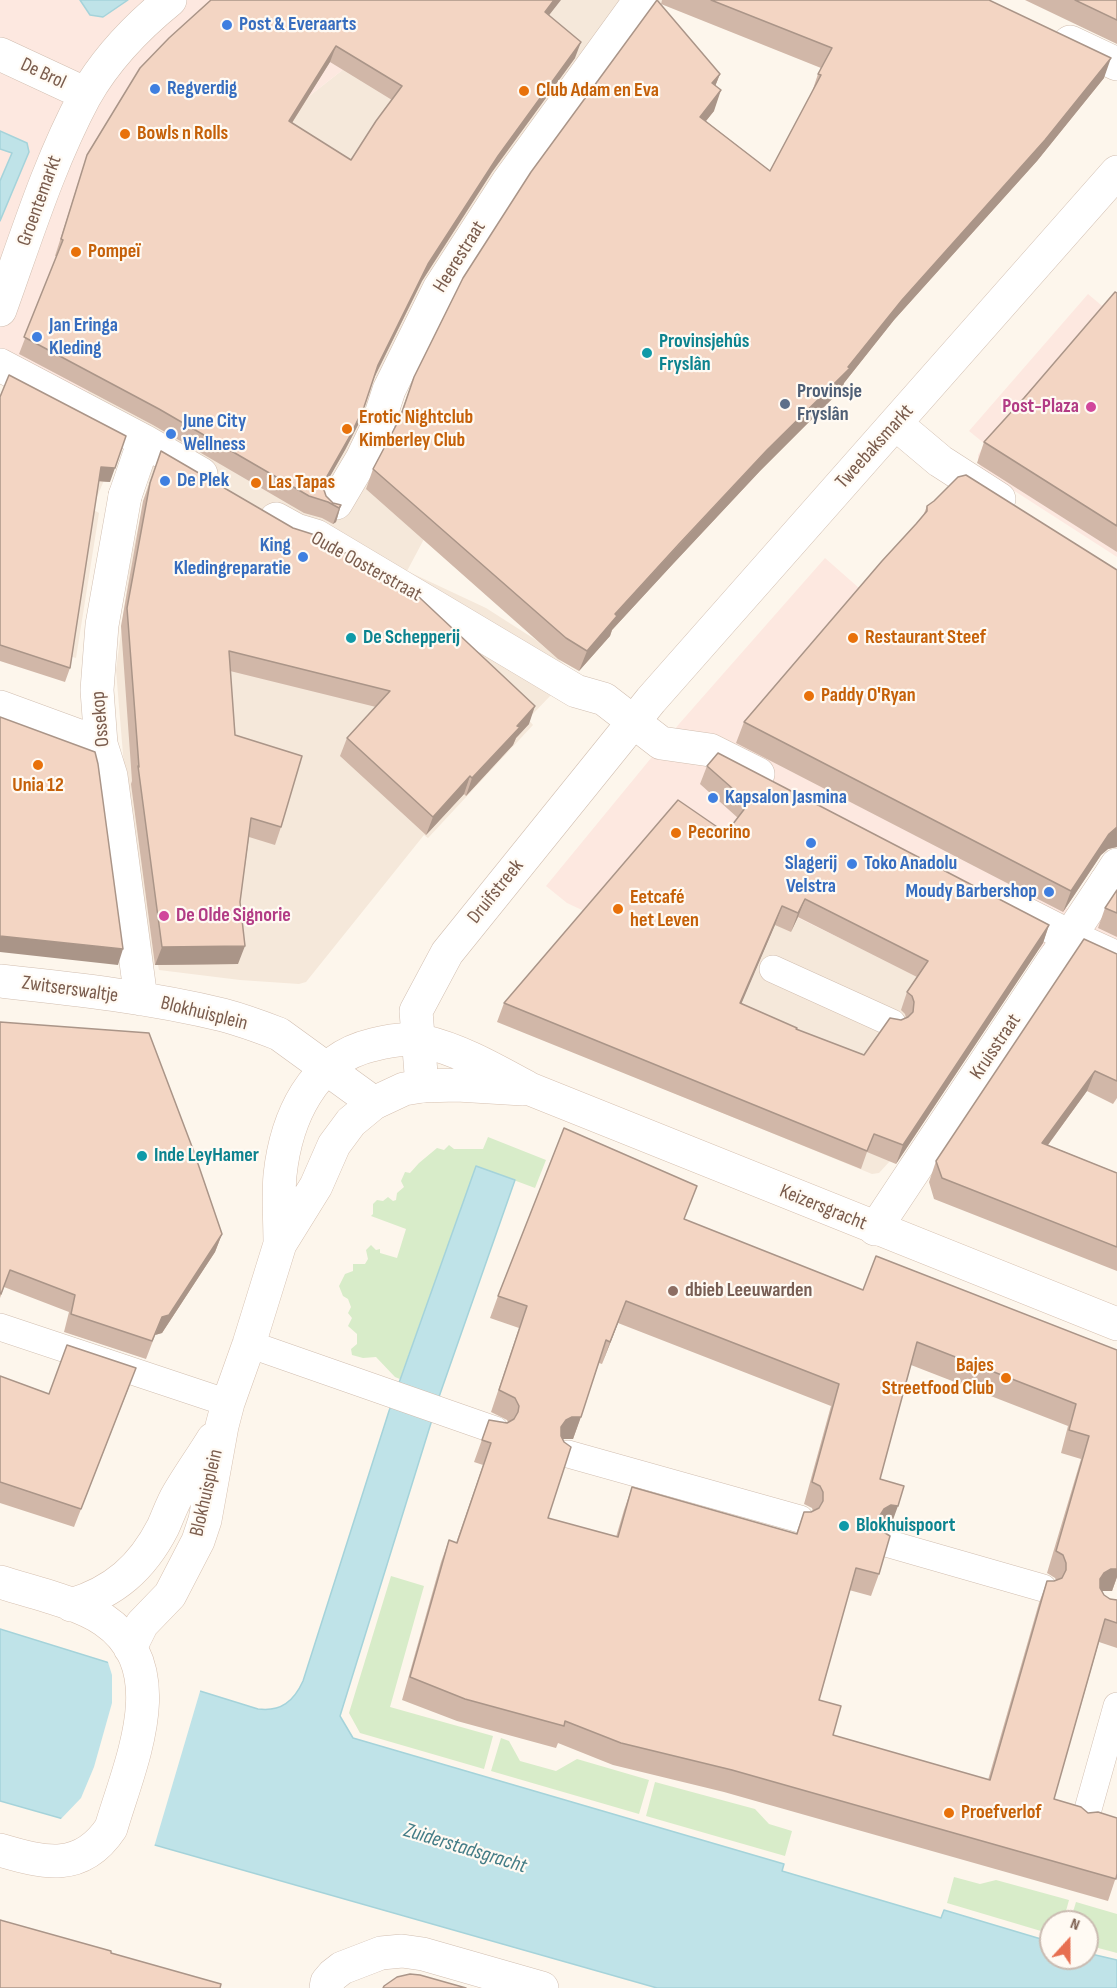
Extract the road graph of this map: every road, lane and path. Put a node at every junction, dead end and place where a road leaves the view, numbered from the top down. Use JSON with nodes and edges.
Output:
{"nodes":[{"id":1,"x":170,"y":0,"type":"edge"},
{"id":2,"x":640,"y":0,"type":"edge"},
{"id":3,"x":1044,"y":30,"type":"edge"},
{"id":4,"x":0,"y":54,"type":"edge"},
{"id":5,"x":1117,"y":64,"type":"edge"},
{"id":6,"x":86,"y":94,"type":"junction"},
{"id":7,"x":1117,"y":172,"type":"edge"},
{"id":8,"x":0,"y":310,"type":"edge"},
{"id":9,"x":0,"y":365,"type":"edge"},
{"id":10,"x":896,"y":424,"type":"junction"},
{"id":11,"x":144,"y":441,"type":"junction"},
{"id":12,"x":225,"y":489,"type":"edge"},
{"id":13,"x":255,"y":506,"type":"edge"},
{"id":14,"x":1019,"y":512,"type":"edge"},
{"id":15,"x":316,"y":536,"type":"junction"},
{"id":16,"x":0,"y":707,"type":"edge"},
{"id":17,"x":633,"y":722,"type":"junction"},
{"id":18,"x":101,"y":744,"type":"junction"},
{"id":19,"x":784,"y":788,"type":"edge"},
{"id":20,"x":1112,"y":873,"type":"edge"},
{"id":21,"x":985,"y":892,"type":"edge"},
{"id":22,"x":1062,"y":947,"type":"junction"},
{"id":23,"x":1117,"y":958,"type":"edge"},
{"id":24,"x":773,"y":969,"type":"dead end"},
{"id":25,"x":0,"y":981,"type":"edge"},
{"id":26,"x":141,"y":999,"type":"junction"},
{"id":27,"x":892,"y":1023,"type":"edge"},
{"id":28,"x":419,"y":1040,"type":"junction"},
{"id":29,"x":327,"y":1067,"type":"junction"},
{"id":30,"x":422,"y":1086,"type":"junction"},
{"id":31,"x":530,"y":1089,"type":"junction"},
{"id":32,"x":374,"y":1103,"type":"junction"},
{"id":33,"x":875,"y":1229,"type":"junction"},
{"id":34,"x":280,"y":1244,"type":"junction"},
{"id":35,"x":1117,"y":1324,"type":"edge"},
{"id":36,"x":0,"y":1327,"type":"edge"},
{"id":37,"x":249,"y":1344,"type":"junction"},
{"id":38,"x":225,"y":1414,"type":"junction"},
{"id":39,"x":495,"y":1430,"type":"edge"},
{"id":40,"x":568,"y":1454,"type":"edge"},
{"id":41,"x":800,"y":1519,"type":"edge"},
{"id":42,"x":886,"y":1543,"type":"edge"},
{"id":43,"x":0,"y":1582,"type":"edge"},
{"id":44,"x":1043,"y":1588,"type":"edge"},
{"id":45,"x":71,"y":1605,"type":"junction"},
{"id":46,"x":130,"y":1648,"type":"junction"},
{"id":47,"x":1117,"y":1706,"type":"edge"},
{"id":48,"x":1085,"y":1820,"type":"edge"},
{"id":49,"x":0,"y":1850,"type":"edge"},
{"id":50,"x":327,"y":1985,"type":"edge"},
{"id":51,"x":542,"y":1988,"type":"edge"}],
"edges":[{"from":1,"to":6,"type":"street","name":"Groentemarkt"},
{"from":2,"to":15,"type":"street","name":"Heerestraat"},
{"from":3,"to":5,"type":"street"},
{"from":4,"to":6,"type":"street","name":"De Brol"},
{"from":6,"to":8,"type":"street","name":"Groentemarkt"},
{"from":7,"to":10,"type":"street","name":"Tweebaksmarkt"},
{"from":9,"to":11,"type":"street"},
{"from":10,"to":14,"type":"street"},
{"from":10,"to":17,"type":"street","name":"Tweebaksmarkt"},
{"from":11,"to":12,"type":"street"},
{"from":11,"to":18,"type":"street","name":"Ossekop"},
{"from":13,"to":15,"type":"street","name":"Oude Oosterstraat"},
{"from":15,"to":17,"type":"street","name":"Oude Oosterstraat"},
{"from":16,"to":18,"type":"street"},
{"from":17,"to":19,"type":"street","name":"Oude Oosterstraat"},
{"from":17,"to":28,"type":"street","name":"Druifstreek"},
{"from":18,"to":26,"type":"street","name":"Ossekop"},
{"from":20,"to":22,"type":"street","name":"Kruisstraat"},
{"from":21,"to":22,"type":"street"},
{"from":22,"to":23,"type":"street"},
{"from":22,"to":33,"type":"street","name":"Kruisstraat"},
{"from":24,"to":27,"type":"lane"},
{"from":25,"to":26,"type":"street","name":"Zwitserswaltje"},
{"from":26,"to":29,"type":"street","name":"Blokhuisplein"},
{"from":28,"to":29,"type":"street","name":"Blokhuisplein"},
{"from":28,"to":30,"type":"street","name":"Druifstreek"},
{"from":28,"to":31,"type":"street","name":"Keizersgracht"},
{"from":29,"to":32,"type":"street","name":"Blokhuisplein"},
{"from":29,"to":34,"type":"street","name":"Blokhuisplein"},
{"from":30,"to":31,"type":"street","name":"Keizersgracht"},
{"from":30,"to":32,"type":"street","name":"Blokhuisplein"},
{"from":31,"to":33,"type":"street","name":"Keizersgracht"},
{"from":32,"to":34,"type":"street","name":"Blokhuisplein"},
{"from":33,"to":35,"type":"street","name":"Keizersgracht"},
{"from":34,"to":37,"type":"street","name":"Blokhuisplein"},
{"from":36,"to":38,"type":"lane"},
{"from":37,"to":38,"type":"street","name":"Blokhuisplein"},
{"from":37,"to":39,"type":"lane"},
{"from":38,"to":45,"type":"street","name":"Blokhuisplein"},
{"from":38,"to":46,"type":"street","name":"Blokhuisplein"},
{"from":40,"to":41,"type":"lane"},
{"from":42,"to":44,"type":"lane"},
{"from":43,"to":45,"type":"street"},
{"from":45,"to":46,"type":"street"},
{"from":46,"to":49,"type":"street"},
{"from":47,"to":48,"type":"lane"},
{"from":50,"to":51,"type":"street"}]}
